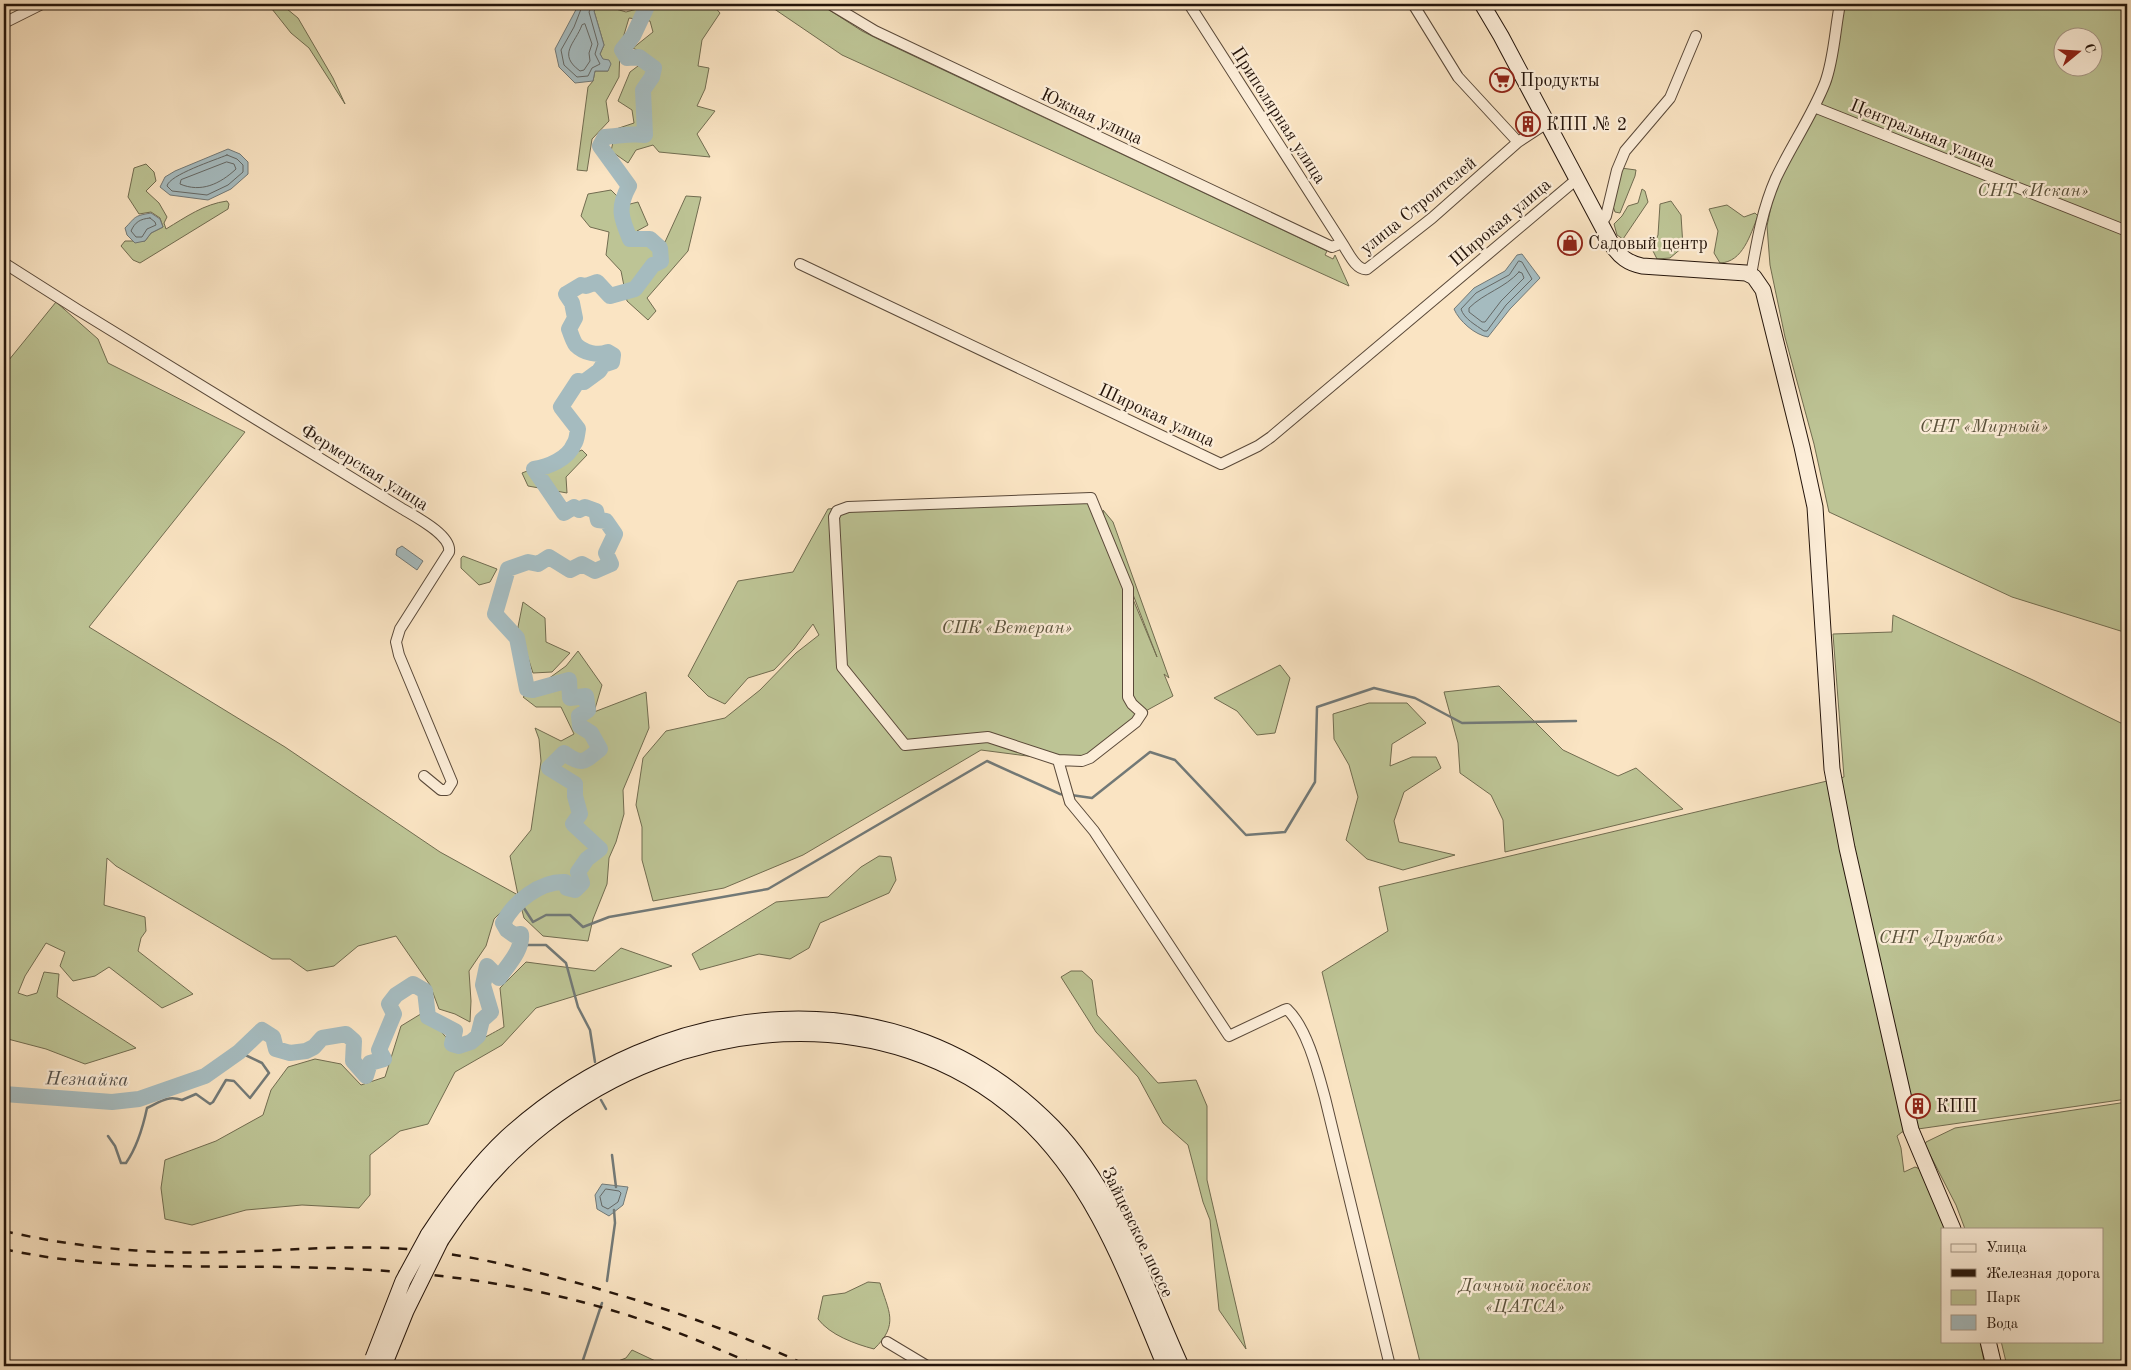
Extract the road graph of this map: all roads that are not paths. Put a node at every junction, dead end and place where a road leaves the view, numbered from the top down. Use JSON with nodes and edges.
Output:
{"nodes":[{"id":1,"x":42,"y":4,"type":"edge"},
{"id":2,"x":830,"y":4,"type":"edge"},
{"id":3,"x":1189,"y":4,"type":"edge"},
{"id":4,"x":1413,"y":4,"type":"edge"},
{"id":5,"x":1840,"y":4,"type":"edge"},
{"id":6,"x":1486,"y":5,"type":"edge"},
{"id":7,"x":4,"y":23,"type":"edge"},
{"id":8,"x":1696,"y":36,"type":"dead end"},
{"id":9,"x":1816,"y":108,"type":"junction"},
{"id":10,"x":1547,"y":122,"type":"junction"},
{"id":11,"x":1518,"y":142,"type":"junction"},
{"id":12,"x":1577,"y":178,"type":"junction"},
{"id":13,"x":1601,"y":224,"type":"junction"},
{"id":14,"x":2127,"y":231,"type":"edge"},
{"id":15,"x":1342,"y":243,"type":"junction"},
{"id":16,"x":4,"y":262,"type":"edge"},
{"id":17,"x":800,"y":264,"type":"dead end"},
{"id":18,"x":1751,"y":275,"type":"junction"},
{"id":19,"x":1058,"y":760,"type":"junction"},
{"id":20,"x":424,"y":776,"type":"dead end"},
{"id":21,"x":1953,"y":1228,"type":"edge"},
{"id":22,"x":887,"y":1342,"type":"dead end"},
{"id":23,"x":1988,"y":1342,"type":"edge"},
{"id":24,"x":378,"y":1362,"type":"edge"},
{"id":25,"x":927,"y":1366,"type":"edge"},
{"id":26,"x":1165,"y":1366,"type":"edge"},
{"id":27,"x":1181,"y":1366,"type":"edge"},
{"id":28,"x":1390,"y":1366,"type":"edge"},
{"id":29,"x":1994,"y":1366,"type":"edge"}],
"edges":[{"from":1,"to":7,"type":"street"},
{"from":2,"to":15,"type":"street","name":"Южная улица"},
{"from":3,"to":15,"type":"street","name":"Приполярная улица"},
{"from":4,"to":11,"type":"street"},
{"from":5,"to":9,"type":"street"},
{"from":6,"to":10,"type":"main road"},
{"from":8,"to":13,"type":"street"},
{"from":9,"to":14,"type":"street","name":"Центральная улица"},
{"from":9,"to":18,"type":"street"},
{"from":10,"to":11,"type":"street"},
{"from":10,"to":12,"type":"main road"},
{"from":11,"to":15,"type":"street","name":"улица Строителей"},
{"from":12,"to":13,"type":"main road"},
{"from":12,"to":17,"type":"street","name":"Широкая улица"},
{"from":13,"to":18,"type":"main road"},
{"from":16,"to":20,"type":"street","name":"Фермерская улица"},
{"from":18,"to":21,"type":"main road"},
{"from":19,"to":19,"type":"street"},
{"from":19,"to":28,"type":"street"},
{"from":22,"to":25,"type":"street"},
{"from":23,"to":29,"type":"main road"},
{"from":24,"to":26,"type":"main road","name":"Зайцевское шоссе","bridge":true},
{"from":24,"to":27,"type":"main road","name":"Зайцевское шоссе","bridge":true}]}
